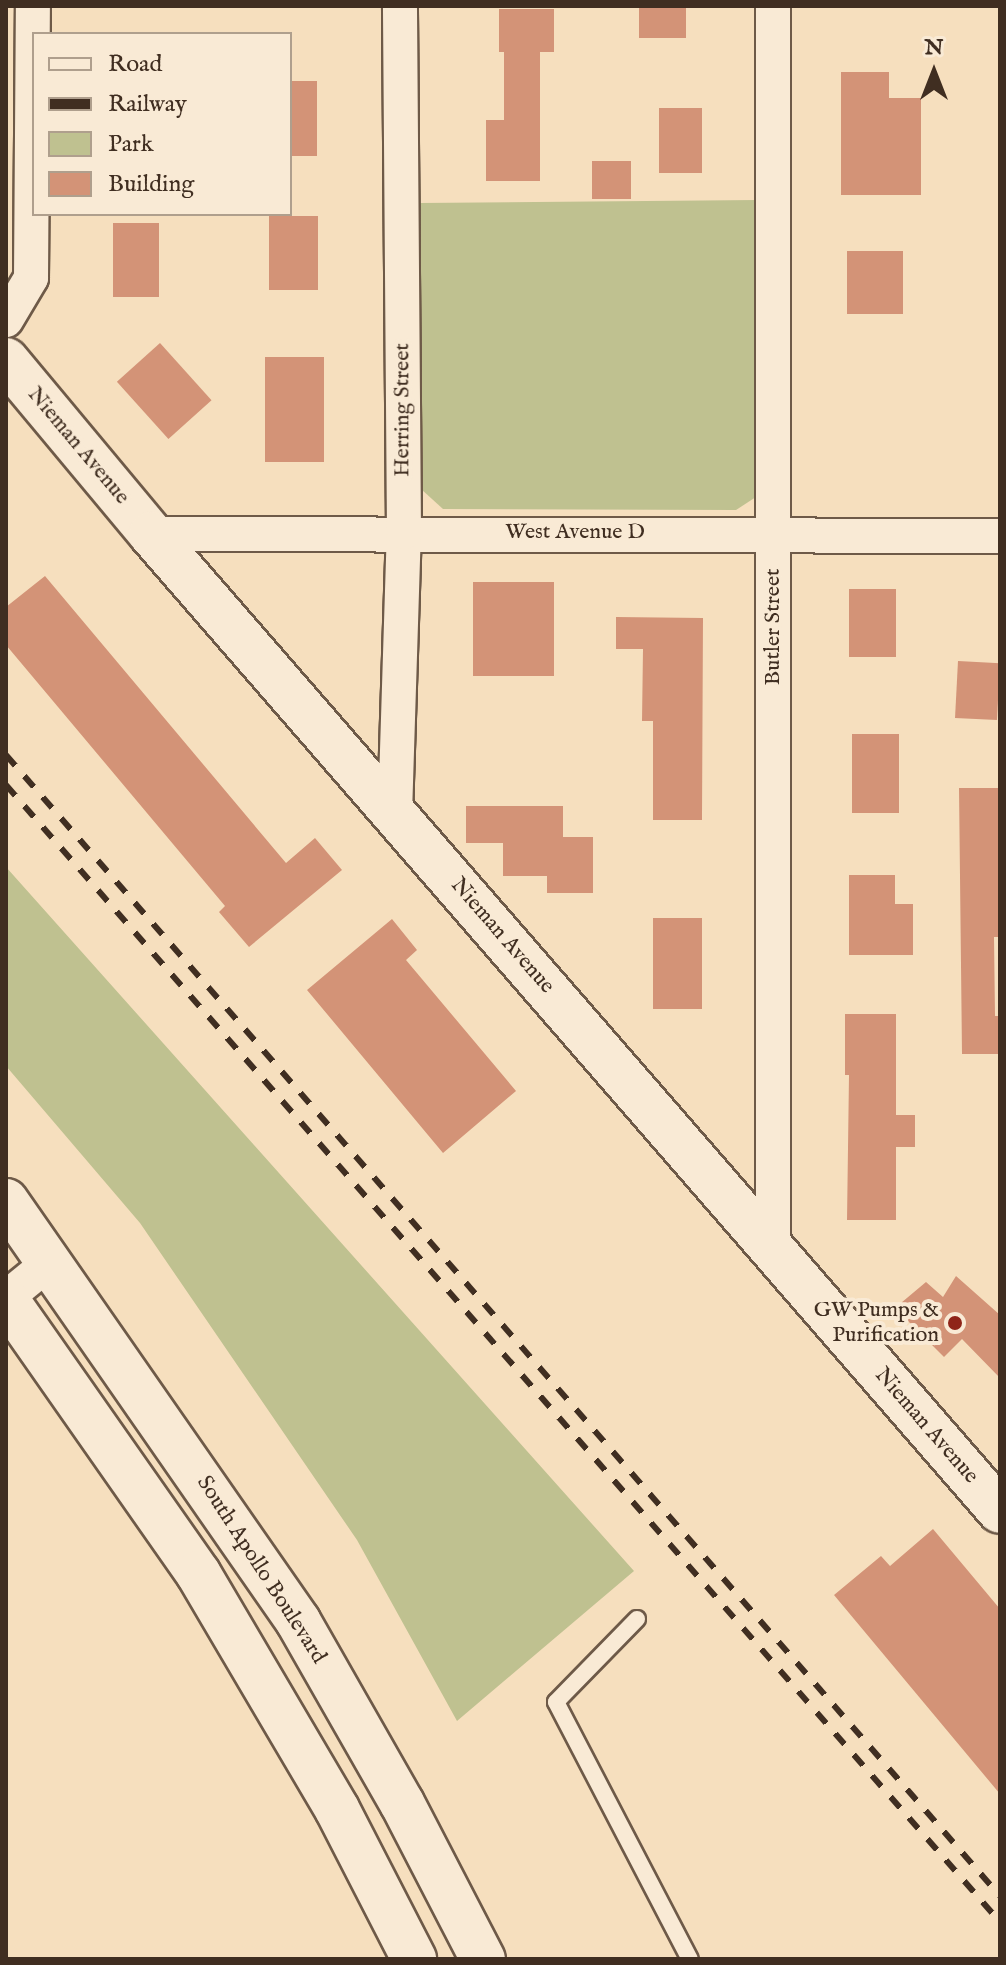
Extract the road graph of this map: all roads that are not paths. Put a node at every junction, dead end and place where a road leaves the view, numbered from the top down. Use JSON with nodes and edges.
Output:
{"nodes":[{"id":1,"x":33,"y":6,"type":"edge"},
{"id":2,"x":400,"y":6,"type":"edge"},
{"id":3,"x":773,"y":6,"type":"edge"},
{"id":4,"x":33,"y":32,"type":"edge"},
{"id":5,"x":32,"y":142,"type":"edge"},
{"id":6,"x":6,"y":320,"type":"edge"},
{"id":7,"x":6,"y":360,"type":"edge"},
{"id":8,"x":404,"y":532,"type":"junction"},
{"id":9,"x":151,"y":534,"type":"junction"},
{"id":10,"x":775,"y":534,"type":"junction"},
{"id":11,"x":1000,"y":536,"type":"edge"},
{"id":12,"x":395,"y":814,"type":"junction"},
{"id":13,"x":6,"y":1201,"type":"edge"},
{"id":14,"x":773,"y":1248,"type":"junction"},
{"id":15,"x":50,"y":1262,"type":"junction"},
{"id":16,"x":6,"y":1298,"type":"edge"},
{"id":17,"x":1000,"y":1511,"type":"edge"},
{"id":18,"x":637,"y":1619,"type":"dead end"},
{"id":19,"x":414,"y":1959,"type":"edge"},
{"id":20,"x":483,"y":1959,"type":"edge"},
{"id":21,"x":690,"y":1959,"type":"edge"}],
"edges":[{"from":1,"to":4,"type":"street"},
{"from":2,"to":8,"type":"street","name":"Herring Street"},
{"from":3,"to":10,"type":"street","name":"Butler Street"},
{"from":5,"to":6,"type":"street"},
{"from":7,"to":9,"type":"street","name":"Nieman Avenue"},
{"from":8,"to":9,"type":"street","name":"West Avenue D"},
{"from":8,"to":10,"type":"street","name":"West Avenue D"},
{"from":8,"to":12,"type":"street","name":"Herring Street"},
{"from":9,"to":12,"type":"street","name":"Nieman Avenue"},
{"from":10,"to":11,"type":"street","name":"West Avenue D"},
{"from":10,"to":14,"type":"street","name":"Butler Street"},
{"from":12,"to":14,"type":"street","name":"Nieman Avenue"},
{"from":13,"to":15,"type":"street","name":"South Apollo Boulevard"},
{"from":14,"to":17,"type":"street","name":"Nieman Avenue"},
{"from":15,"to":16,"type":"street"},
{"from":15,"to":20,"type":"street","name":"South Apollo Boulevard"},
{"from":16,"to":19,"type":"street"},
{"from":18,"to":21,"type":"lane"}]}
